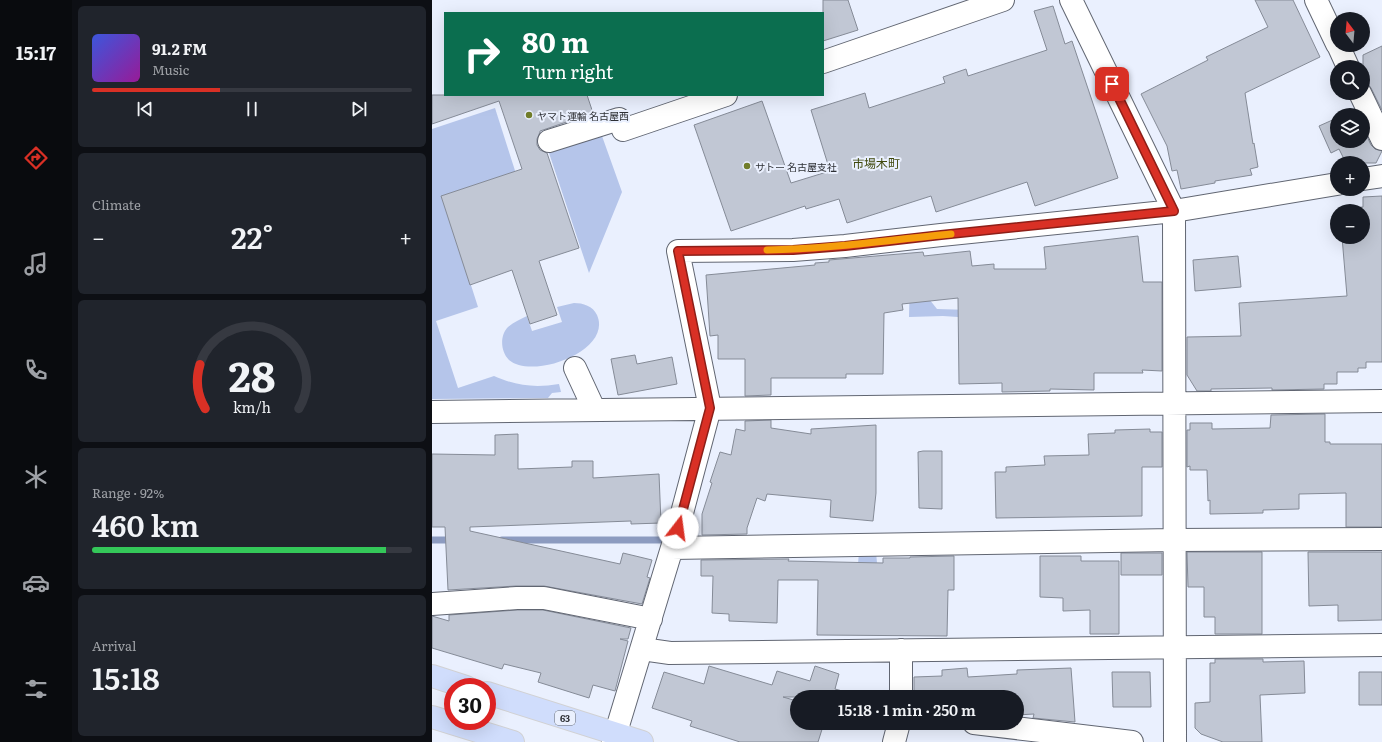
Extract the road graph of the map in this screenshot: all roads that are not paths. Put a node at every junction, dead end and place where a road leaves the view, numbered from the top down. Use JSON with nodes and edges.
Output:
{"nodes":[{"id":1,"x":1004,"y":0,"type":"edge"},
{"id":2,"x":1071,"y":0,"type":"edge"},
{"id":3,"x":1316,"y":0,"type":"edge"},
{"id":4,"x":1330,"y":29,"type":"edge"},
{"id":5,"x":824,"y":62,"type":"edge"},
{"id":6,"x":722,"y":96,"type":"edge"},
{"id":7,"x":1363,"y":100,"type":"edge"},
{"id":8,"x":1382,"y":139,"type":"edge"},
{"id":9,"x":549,"y":141,"type":"dead end"},
{"id":10,"x":1382,"y":176,"type":"edge"},
{"id":11,"x":1370,"y":179,"type":"edge"},
{"id":12,"x":1330,"y":185,"type":"edge"},
{"id":13,"x":1174,"y":211,"type":"junction"},
{"id":14,"x":575,"y":368,"type":"dead end"},
{"id":15,"x":1382,"y":401,"type":"edge"},
{"id":16,"x":1175,"y":404,"type":"junction"},
{"id":17,"x":710,"y":408,"type":"junction"},
{"id":18,"x":594,"y":409,"type":"junction"},
{"id":19,"x":432,"y":412,"type":"edge"},
{"id":20,"x":1382,"y":539,"type":"edge"},
{"id":21,"x":1174,"y":540,"type":"junction"},
{"id":22,"x":672,"y":548,"type":"junction"},
{"id":23,"x":432,"y":604,"type":"edge"},
{"id":24,"x":651,"y":620,"type":"junction"},
{"id":25,"x":1382,"y":645,"type":"edge"},
{"id":26,"x":1175,"y":647,"type":"junction"},
{"id":27,"x":642,"y":649,"type":"junction"},
{"id":28,"x":901,"y":650,"type":"junction"},
{"id":29,"x":432,"y":676,"type":"edge"},
{"id":30,"x":444,"y":680,"type":"edge"},
{"id":31,"x":901,"y":690,"type":"edge"},
{"id":32,"x":496,"y":697,"type":"edge"},
{"id":33,"x":432,"y":717,"type":"edge"},
{"id":34,"x":1024,"y":729,"type":"edge"},
{"id":35,"x":897,"y":730,"type":"edge"},
{"id":36,"x":614,"y":738,"type":"edge"},
{"id":37,"x":513,"y":742,"type":"edge"},
{"id":38,"x":642,"y":742,"type":"edge"},
{"id":39,"x":894,"y":742,"type":"edge"},
{"id":40,"x":1132,"y":742,"type":"edge"},
{"id":41,"x":1175,"y":742,"type":"edge"}],
"edges":[{"from":1,"to":5,"type":"street"},
{"from":2,"to":13,"type":"street"},
{"from":3,"to":4,"type":"street"},
{"from":6,"to":9,"type":"street"},
{"from":7,"to":8,"type":"street"},
{"from":10,"to":11,"type":"street"},
{"from":12,"to":13,"type":"street"},
{"from":13,"to":16,"type":"street"},
{"from":13,"to":17,"type":"street"},
{"from":14,"to":18,"type":"street"},
{"from":15,"to":16,"type":"street"},
{"from":16,"to":17,"type":"street"},
{"from":16,"to":21,"type":"street"},
{"from":17,"to":18,"type":"street"},
{"from":17,"to":22,"type":"street"},
{"from":18,"to":19,"type":"street"},
{"from":20,"to":21,"type":"street"},
{"from":21,"to":22,"type":"street"},
{"from":21,"to":26,"type":"street"},
{"from":22,"to":24,"type":"street"},
{"from":23,"to":24,"type":"street"},
{"from":24,"to":27,"type":"street"},
{"from":25,"to":26,"type":"street"},
{"from":26,"to":28,"type":"street"},
{"from":26,"to":41,"type":"street"},
{"from":27,"to":28,"type":"street"},
{"from":27,"to":36,"type":"street"},
{"from":28,"to":31,"type":"street"},
{"from":29,"to":30,"type":"main road"},
{"from":32,"to":36,"type":"main road","number":"63"},
{"from":33,"to":37,"type":"main road"},
{"from":34,"to":40,"type":"street"},
{"from":35,"to":39,"type":"street"},
{"from":36,"to":38,"type":"main road","number":"63"}]}
